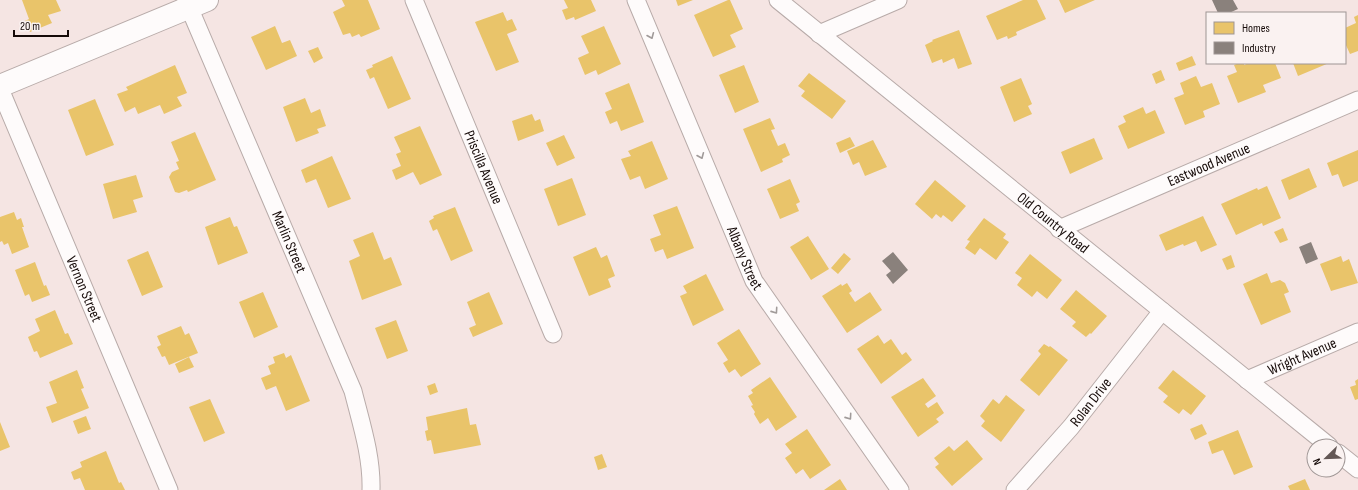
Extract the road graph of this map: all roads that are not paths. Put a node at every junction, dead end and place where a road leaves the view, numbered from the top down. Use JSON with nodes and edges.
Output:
{"nodes":[{"id":1,"x":414,"y":0,"type":"edge"},
{"id":2,"x":636,"y":0,"type":"edge"},
{"id":3,"x":778,"y":0,"type":"edge"},
{"id":4,"x":898,"y":0,"type":"edge"},
{"id":5,"x":194,"y":2,"type":"edge"},
{"id":6,"x":819,"y":34,"type":"junction"},
{"id":7,"x":0,"y":87,"type":"edge"},
{"id":8,"x":1358,"y":100,"type":"edge"},
{"id":9,"x":1059,"y":229,"type":"junction"},
{"id":10,"x":1162,"y":311,"type":"junction"},
{"id":11,"x":1358,"y":332,"type":"edge"},
{"id":12,"x":553,"y":334,"type":"dead end"},
{"id":13,"x":1247,"y":380,"type":"junction"},
{"id":14,"x":1319,"y":438,"type":"edge"},
{"id":15,"x":1346,"y":459,"type":"edge"},
{"id":16,"x":1358,"y":469,"type":"edge"},
{"id":17,"x":169,"y":490,"type":"edge"},
{"id":18,"x":371,"y":490,"type":"edge"},
{"id":19,"x":900,"y":490,"type":"edge"},
{"id":20,"x":1015,"y":490,"type":"edge"}],
"edges":[{"from":1,"to":12,"type":"street","name":"Priscilla Avenue"},
{"from":2,"to":19,"type":"street","name":"Albany Street","one_way":true},
{"from":3,"to":6,"type":"street","name":"Old Country Road"},
{"from":4,"to":6,"type":"street"},
{"from":5,"to":7,"type":"street"},
{"from":5,"to":18,"type":"street","name":"Marlin Street"},
{"from":6,"to":9,"type":"street","name":"Old Country Road"},
{"from":7,"to":17,"type":"street","name":"Vernon Street"},
{"from":8,"to":9,"type":"street","name":"Eastwood Avenue"},
{"from":9,"to":10,"type":"street","name":"Old Country Road"},
{"from":10,"to":13,"type":"street","name":"Old Country Road"},
{"from":10,"to":20,"type":"street","name":"Rolan Drive"},
{"from":11,"to":13,"type":"street","name":"Wright Avenue"},
{"from":13,"to":14,"type":"street","name":"Old Country Road"},
{"from":15,"to":16,"type":"street"}]}
